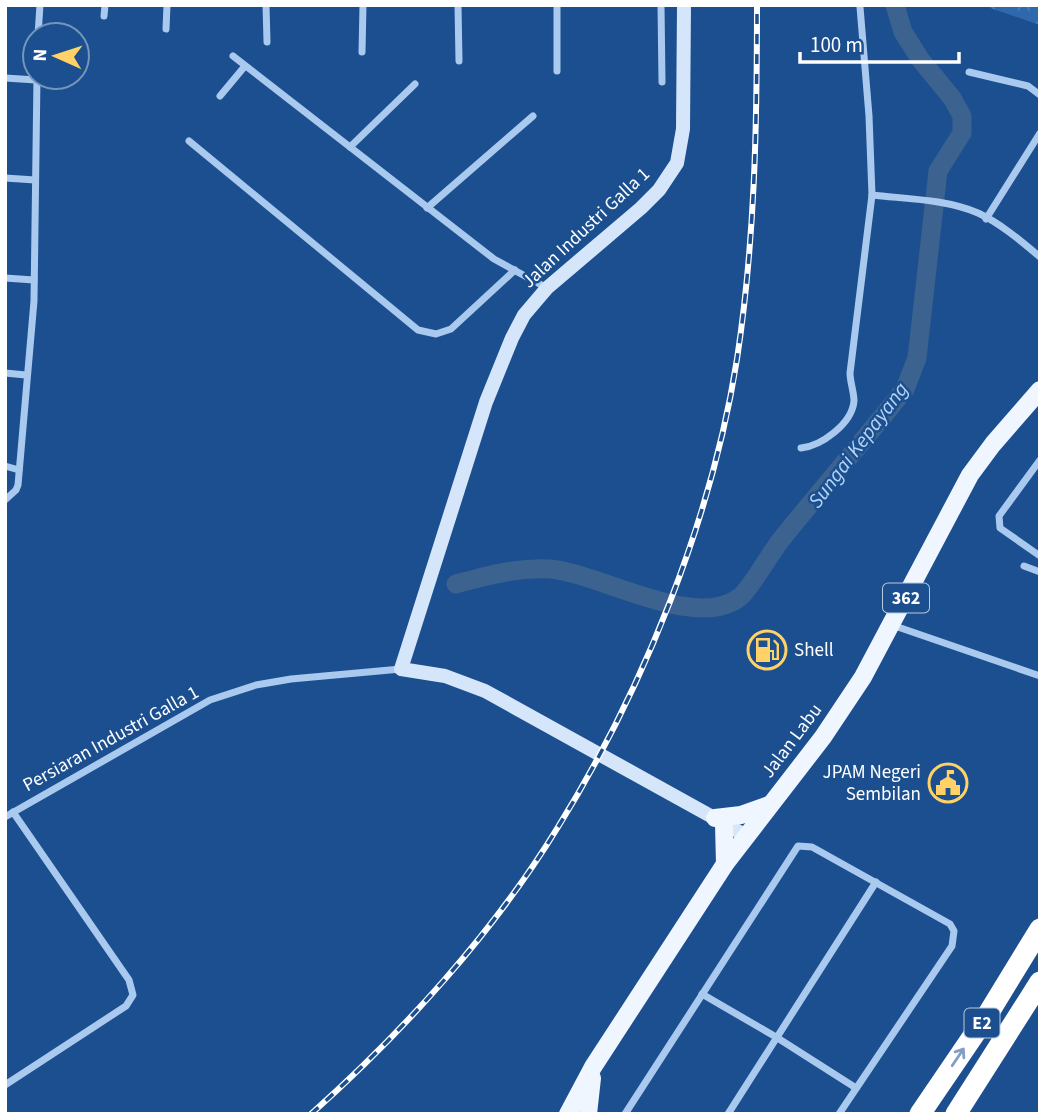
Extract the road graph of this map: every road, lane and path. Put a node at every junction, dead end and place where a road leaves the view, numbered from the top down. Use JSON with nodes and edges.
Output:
{"nodes":[{"id":1,"x":105,"y":5,"type":"edge"},
{"id":2,"x":167,"y":5,"type":"edge"},
{"id":3,"x":266,"y":5,"type":"edge"},
{"id":4,"x":362,"y":5,"type":"edge"},
{"id":5,"x":458,"y":5,"type":"edge"},
{"id":6,"x":557,"y":5,"type":"edge"},
{"id":7,"x":661,"y":5,"type":"edge"},
{"id":8,"x":684,"y":5,"type":"edge"},
{"id":9,"x":860,"y":6,"type":"edge"},
{"id":10,"x":104,"y":16,"type":"dead end"},
{"id":11,"x":166,"y":29,"type":"dead end"},
{"id":12,"x":267,"y":42,"type":"dead end"},
{"id":13,"x":362,"y":52,"type":"dead end"},
{"id":14,"x":233,"y":57,"type":"dead end"},
{"id":15,"x":459,"y":61,"type":"dead end"},
{"id":16,"x":245,"y":66,"type":"junction"},
{"id":17,"x":557,"y":71,"type":"dead end"},
{"id":18,"x":969,"y":72,"type":"dead end"},
{"id":19,"x":662,"y":82,"type":"dead end"},
{"id":20,"x":415,"y":84,"type":"dead end"},
{"id":21,"x":36,"y":91,"type":"edge"},
{"id":22,"x":1040,"y":95,"type":"edge"},
{"id":23,"x":220,"y":96,"type":"dead end"},
{"id":24,"x":533,"y":116,"type":"dead end"},
{"id":25,"x":1040,"y":133,"type":"edge"},
{"id":26,"x":189,"y":141,"type":"dead end"},
{"id":27,"x":350,"y":147,"type":"junction"},
{"id":28,"x":5,"y":178,"type":"edge"},
{"id":29,"x":35,"y":180,"type":"junction"},
{"id":30,"x":872,"y":195,"type":"junction"},
{"id":31,"x":427,"y":208,"type":"junction"},
{"id":32,"x":986,"y":219,"type":"junction"},
{"id":33,"x":1040,"y":257,"type":"edge"},
{"id":34,"x":515,"y":270,"type":"junction"},
{"id":35,"x":5,"y":278,"type":"edge"},
{"id":36,"x":34,"y":280,"type":"junction"},
{"id":37,"x":547,"y":288,"type":"junction"},
{"id":38,"x":5,"y":373,"type":"edge"},
{"id":39,"x":26,"y":375,"type":"junction"},
{"id":40,"x":1040,"y":390,"type":"edge"},
{"id":41,"x":800,"y":448,"type":"dead end"},
{"id":42,"x":1040,"y":460,"type":"edge"},
{"id":43,"x":5,"y":467,"type":"edge"},
{"id":44,"x":19,"y":470,"type":"junction"},
{"id":45,"x":5,"y":500,"type":"edge"},
{"id":46,"x":1040,"y":556,"type":"edge"},
{"id":47,"x":1024,"y":566,"type":"dead end"},
{"id":48,"x":1040,"y":572,"type":"edge"},
{"id":49,"x":892,"y":625,"type":"junction"},
{"id":50,"x":401,"y":669,"type":"junction"},
{"id":51,"x":1040,"y":676,"type":"edge"},
{"id":52,"x":770,"y":804,"type":"junction"},
{"id":53,"x":13,"y":812,"type":"junction"},
{"id":54,"x":5,"y":817,"type":"edge"},
{"id":55,"x":720,"y":821,"type":"junction"},
{"id":56,"x":745,"y":835,"type":"junction"},
{"id":57,"x":725,"y":864,"type":"junction"},
{"id":58,"x":876,"y":882,"type":"junction"},
{"id":59,"x":1040,"y":929,"type":"edge"},
{"id":60,"x":1040,"y":982,"type":"edge"},
{"id":61,"x":702,"y":994,"type":"junction"},
{"id":62,"x":776,"y":1037,"type":"junction"},
{"id":63,"x":593,"y":1067,"type":"junction"},
{"id":64,"x":5,"y":1085,"type":"edge"},
{"id":65,"x":856,"y":1088,"type":"junction"},
{"id":66,"x":569,"y":1114,"type":"edge"},
{"id":67,"x":587,"y":1114,"type":"edge"},
{"id":68,"x":625,"y":1114,"type":"edge"},
{"id":69,"x":728,"y":1114,"type":"edge"},
{"id":70,"x":839,"y":1114,"type":"edge"},
{"id":71,"x":920,"y":1114,"type":"edge"},
{"id":72,"x":956,"y":1114,"type":"edge"}],
"edges":[{"from":1,"to":10,"type":"street"},
{"from":2,"to":11,"type":"street"},
{"from":3,"to":12,"type":"street"},
{"from":4,"to":13,"type":"street"},
{"from":5,"to":15,"type":"street"},
{"from":6,"to":17,"type":"street"},
{"from":7,"to":19,"type":"street"},
{"from":8,"to":37,"type":"main road","name":"Jalan Industri Galla 1"},
{"from":9,"to":30,"type":"street"},
{"from":14,"to":16,"type":"street"},
{"from":16,"to":23,"type":"street"},
{"from":16,"to":27,"type":"street"},
{"from":18,"to":22,"type":"street"},
{"from":20,"to":27,"type":"street"},
{"from":21,"to":29,"type":"street"},
{"from":24,"to":31,"type":"street"},
{"from":25,"to":32,"type":"street"},
{"from":26,"to":34,"type":"street"},
{"from":27,"to":31,"type":"street"},
{"from":28,"to":29,"type":"street"},
{"from":29,"to":36,"type":"street"},
{"from":30,"to":32,"type":"street"},
{"from":30,"to":41,"type":"street"},
{"from":31,"to":34,"type":"street"},
{"from":32,"to":33,"type":"street"},
{"from":34,"to":37,"type":"street"},
{"from":35,"to":36,"type":"street"},
{"from":36,"to":39,"type":"street"},
{"from":37,"to":50,"type":"main road","name":"Jalan Industri Galla 1"},
{"from":38,"to":39,"type":"street"},
{"from":39,"to":44,"type":"street"},
{"from":40,"to":49,"type":"main road","name":"Jalan Labu","number":"362"},
{"from":42,"to":46,"type":"street"},
{"from":43,"to":44,"type":"street"},
{"from":44,"to":45,"type":"street"},
{"from":47,"to":48,"type":"street"},
{"from":49,"to":51,"type":"street"},
{"from":49,"to":52,"type":"main road","name":"Jalan Labu","number":"362"},
{"from":50,"to":53,"type":"street","name":"Persiaran Industri Galla 1"},
{"from":50,"to":55,"type":"main road"},
{"from":52,"to":55,"type":"main road"},
{"from":52,"to":56,"type":"main road","name":"Jalan Labu","number":"362"},
{"from":53,"to":54,"type":"street","name":"Persiaran Industri Galla 1"},
{"from":53,"to":64,"type":"street"},
{"from":55,"to":56,"type":"main road"},
{"from":55,"to":57,"type":"main road"},
{"from":56,"to":57,"type":"main road","name":"Jalan Labu","number":"362"},
{"from":57,"to":63,"type":"main road","name":"Jalan Labu","number":"362"},
{"from":58,"to":61,"type":"street"},
{"from":58,"to":62,"type":"street"},
{"from":58,"to":65,"type":"street"},
{"from":71,"to":59,"type":"highway","number":"E2","one_way":true},
{"from":60,"to":72,"type":"highway","number":"E2"},
{"from":61,"to":62,"type":"street"},
{"from":61,"to":68,"type":"street"},
{"from":62,"to":65,"type":"street"},
{"from":62,"to":69,"type":"street"},
{"from":63,"to":66,"type":"main road","name":"Jalan Labu","number":"362"},
{"from":63,"to":67,"type":"main road"},
{"from":65,"to":70,"type":"street"}]}
